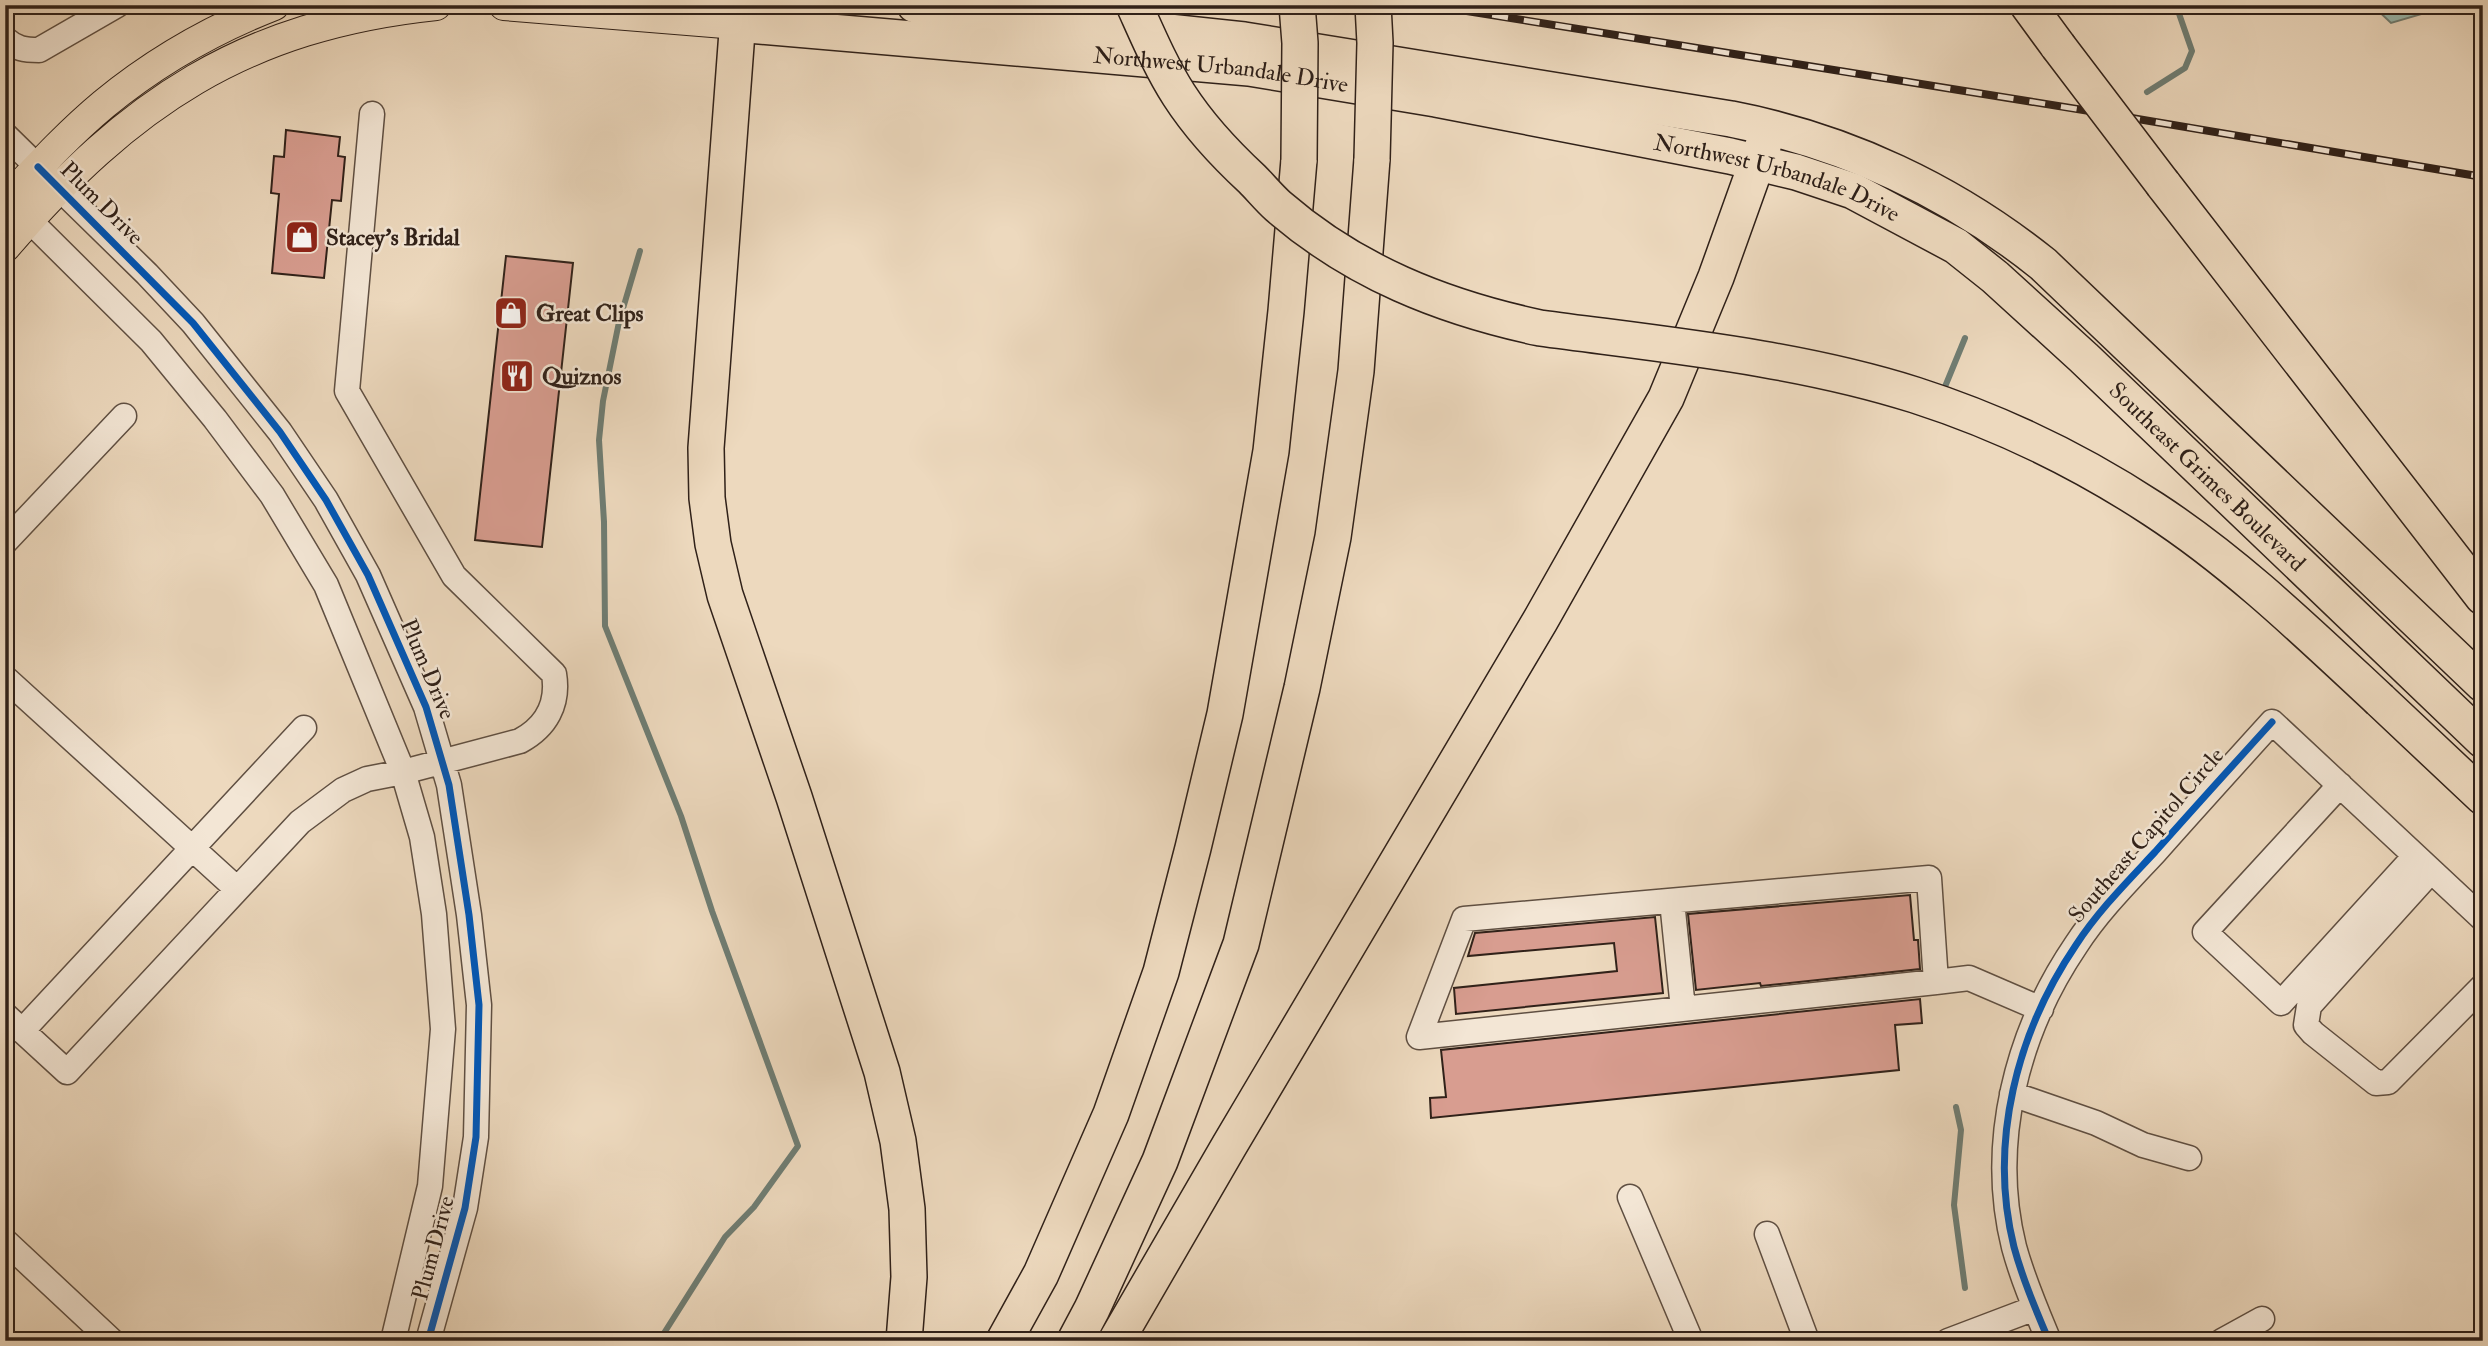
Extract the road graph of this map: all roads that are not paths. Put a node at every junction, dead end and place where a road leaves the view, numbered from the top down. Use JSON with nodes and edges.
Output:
{"nodes":[{"id":1,"x":117,"y":5,"type":"edge"},
{"id":2,"x":274,"y":5,"type":"edge"},
{"id":3,"x":436,"y":5,"type":"edge"},
{"id":4,"x":504,"y":5,"type":"edge"},
{"id":5,"x":915,"y":5,"type":"edge"},
{"id":6,"x":1133,"y":5,"type":"edge"},
{"id":7,"x":1297,"y":5,"type":"edge"},
{"id":8,"x":1373,"y":5,"type":"edge"},
{"id":9,"x":2028,"y":5,"type":"edge"},
{"id":10,"x":738,"y":15,"type":"edge"},
{"id":11,"x":5,"y":39,"type":"edge"},
{"id":12,"x":373,"y":114,"type":"dead end"},
{"id":13,"x":1770,"y":126,"type":"junction"},
{"id":14,"x":5,"y":135,"type":"edge"},
{"id":15,"x":1757,"y":162,"type":"junction"},
{"id":16,"x":38,"y":167,"type":"junction"},
{"id":17,"x":59,"y":189,"type":"junction"},
{"id":18,"x":1943,"y":195,"type":"joint"},
{"id":19,"x":6,"y":199,"type":"edge"},
{"id":20,"x":29,"y":222,"type":"junction"},
{"id":21,"x":1921,"y":226,"type":"joint"},
{"id":22,"x":5,"y":247,"type":"edge"},
{"id":23,"x":124,"y":416,"type":"dead end"},
{"id":24,"x":5,"y":542,"type":"edge"},
{"id":25,"x":2483,"y":597,"type":"edge"},
{"id":26,"x":5,"y":678,"type":"edge"},
{"id":27,"x":2483,"y":684,"type":"edge"},
{"id":28,"x":304,"y":729,"type":"dead end"},
{"id":29,"x":2483,"y":740,"type":"edge"},
{"id":30,"x":443,"y":762,"type":"junction"},
{"id":31,"x":403,"y":772,"type":"junction"},
{"id":32,"x":2340,"y":785,"type":"junction"},
{"id":33,"x":2483,"y":797,"type":"edge"},
{"id":34,"x":192,"y":848,"type":"junction"},
{"id":35,"x":2423,"y":863,"type":"junction"},
{"id":36,"x":237,"y":889,"type":"junction"},
{"id":37,"x":1672,"y":901,"type":"junction"},
{"id":38,"x":2483,"y":919,"type":"edge"},
{"id":39,"x":1936,"y":982,"type":"junction"},
{"id":40,"x":2483,"y":986,"type":"edge"},
{"id":41,"x":1683,"y":1009,"type":"junction"},
{"id":42,"x":2041,"y":1009,"type":"junction"},
{"id":43,"x":14,"y":1023,"type":"edge"},
{"id":44,"x":2012,"y":1094,"type":"junction"},
{"id":45,"x":2189,"y":1158,"type":"dead end"},
{"id":46,"x":1630,"y":1197,"type":"dead end"},
{"id":47,"x":1768,"y":1234,"type":"dead end"},
{"id":48,"x":5,"y":1241,"type":"edge"},
{"id":49,"x":2035,"y":1308,"type":"junction"},
{"id":50,"x":2262,"y":1319,"type":"dead end"},
{"id":51,"x":112,"y":1341,"type":"edge"},
{"id":52,"x":393,"y":1341,"type":"edge"},
{"id":53,"x":428,"y":1341,"type":"edge"},
{"id":54,"x":904,"y":1341,"type":"edge"},
{"id":55,"x":1004,"y":1341,"type":"edge"},
{"id":56,"x":1075,"y":1341,"type":"edge"},
{"id":57,"x":1116,"y":1341,"type":"edge"},
{"id":58,"x":1691,"y":1341,"type":"edge"},
{"id":59,"x":1807,"y":1341,"type":"edge"},
{"id":60,"x":1948,"y":1341,"type":"edge"},
{"id":61,"x":2049,"y":1341,"type":"edge"},
{"id":62,"x":2222,"y":1341,"type":"edge"}],
"edges":[{"from":1,"to":11,"type":"street"},
{"from":2,"to":16,"type":"main road"},
{"from":3,"to":17,"type":"main road"},
{"from":4,"to":10,"type":"main road","name":"Northwest Urbandale Drive"},
{"from":5,"to":13,"type":"highway","name":"Northwest Urbandale Drive"},
{"from":6,"to":33,"type":"highway","bridge":true},
{"from":7,"to":55,"type":"highway","bridge":true},
{"from":8,"to":56,"type":"highway","bridge":true},
{"from":9,"to":25,"type":"highway","bridge":true},
{"from":10,"to":15,"type":"highway","name":"Northwest Urbandale Drive"},
{"from":10,"to":54,"type":"highway"},
{"from":12,"to":30,"type":"street"},
{"from":13,"to":15,"type":"highway"},
{"from":13,"to":18,"type":"highway","name":"Northwest Urbandale Drive"},
{"from":14,"to":16,"type":"street","name":"Plum Drive"},
{"from":15,"to":21,"type":"highway","name":"Northwest Urbandale Drive"},
{"from":15,"to":57,"type":"highway"},
{"from":16,"to":17,"type":"street","name":"Plum Drive"},
{"from":16,"to":19,"type":"main road"},
{"from":17,"to":20,"type":"main road"},
{"from":17,"to":30,"type":"street","name":"Plum Drive"},
{"from":18,"to":27,"type":"highway","name":"Southeast Grimes Boulevard"},
{"from":19,"to":20,"type":"street","name":"Plum Drive"},
{"from":20,"to":22,"type":"main road"},
{"from":20,"to":31,"type":"street","name":"Plum Drive"},
{"from":21,"to":29,"type":"highway","name":"Southeast Grimes Boulevard"},
{"from":23,"to":24,"type":"street"},
{"from":26,"to":34,"type":"street"},
{"from":28,"to":34,"type":"street"},
{"from":30,"to":31,"type":"street"},
{"from":30,"to":53,"type":"street","name":"Plum Drive"},
{"from":31,"to":36,"type":"street"},
{"from":31,"to":52,"type":"street","name":"Plum Drive"},
{"from":32,"to":35,"type":"street"},
{"from":32,"to":35,"type":"street"},
{"from":32,"to":42,"type":"street","name":"Southeast Capitol Circle"},
{"from":34,"to":36,"type":"street"},
{"from":34,"to":43,"type":"street"},
{"from":35,"to":38,"type":"street"},
{"from":35,"to":40,"type":"street"},
{"from":36,"to":43,"type":"street"},
{"from":37,"to":39,"type":"street"},
{"from":37,"to":41,"type":"street"},
{"from":37,"to":41,"type":"street"},
{"from":39,"to":41,"type":"street"},
{"from":39,"to":42,"type":"street"},
{"from":42,"to":44,"type":"street","name":"Southeast Capitol Circle"},
{"from":44,"to":45,"type":"street"},
{"from":44,"to":49,"type":"street","name":"Southeast Capitol Circle"},
{"from":46,"to":58,"type":"street"},
{"from":47,"to":59,"type":"street"},
{"from":48,"to":51,"type":"street"},
{"from":49,"to":60,"type":"street"},
{"from":49,"to":61,"type":"street","name":"Southeast Capitol Circle"},
{"from":50,"to":62,"type":"street"}]}
